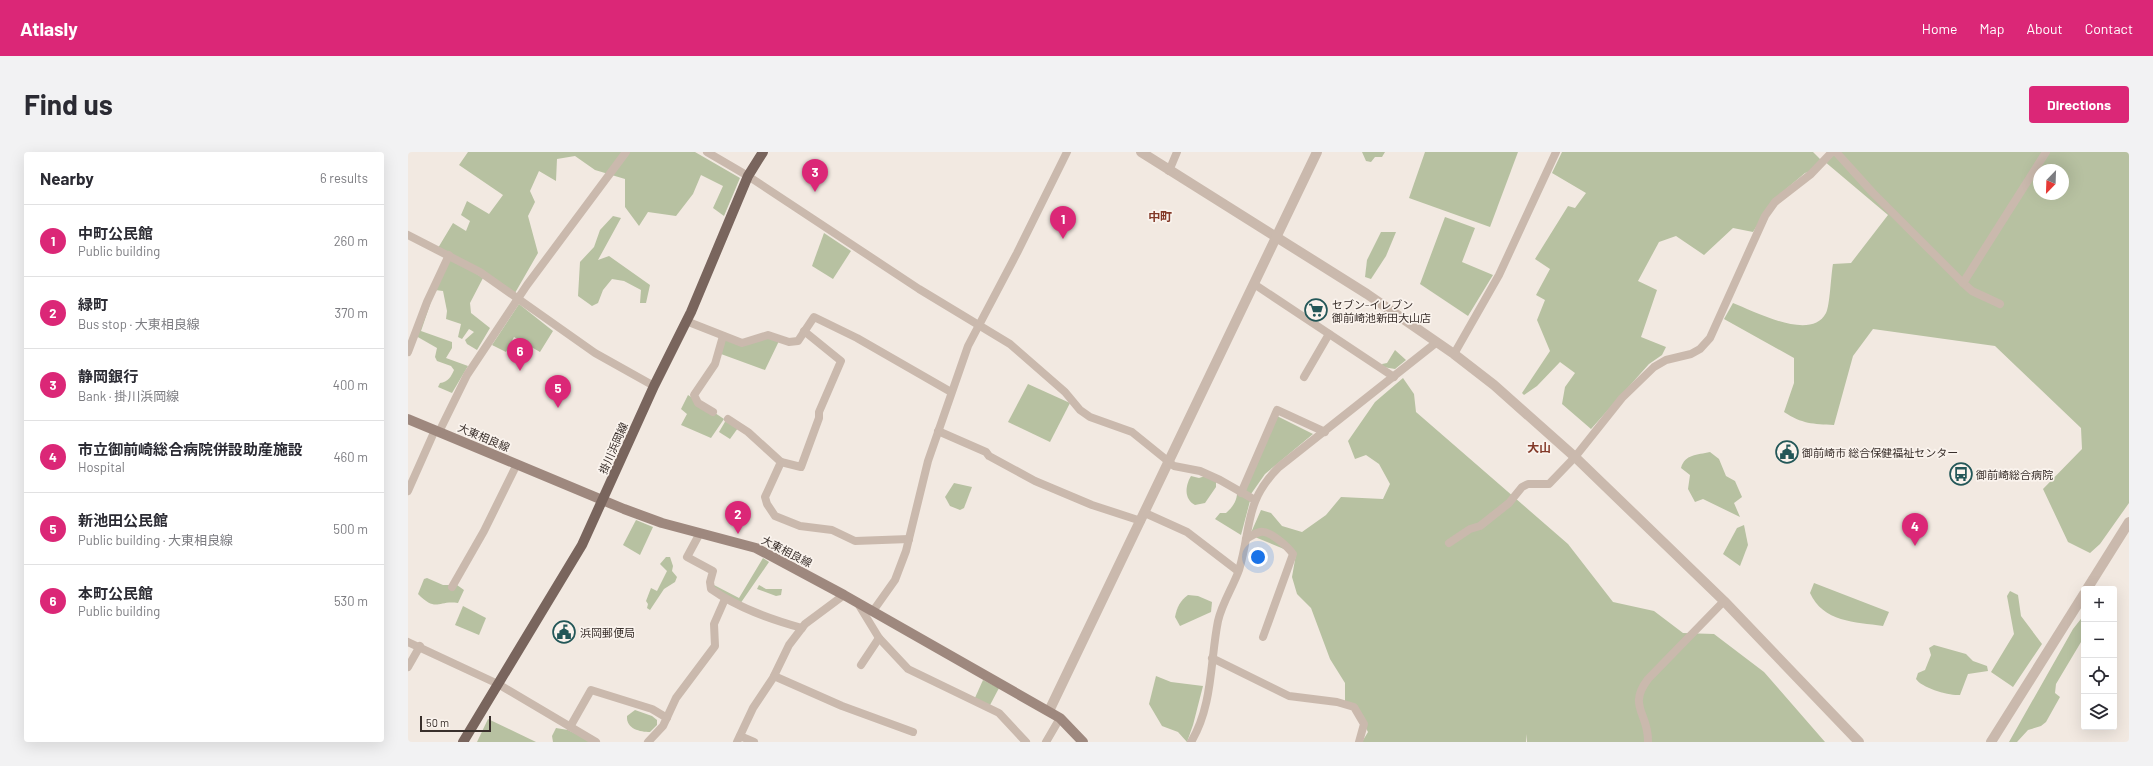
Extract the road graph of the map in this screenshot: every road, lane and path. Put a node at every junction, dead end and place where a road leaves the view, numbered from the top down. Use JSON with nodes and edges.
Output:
{"nodes":[{"id":1,"x":626,"y":152,"type":"edge"},
{"id":2,"x":707,"y":152,"type":"edge"},
{"id":3,"x":763,"y":152,"type":"edge"},
{"id":4,"x":1067,"y":152,"type":"edge"},
{"id":5,"x":1141,"y":152,"type":"edge"},
{"id":6,"x":1177,"y":152,"type":"edge"},
{"id":7,"x":1317,"y":152,"type":"edge"},
{"id":8,"x":1556,"y":152,"type":"edge"},
{"id":9,"x":1832,"y":152,"type":"edge"},
{"id":10,"x":1836,"y":152,"type":"edge"},
{"id":11,"x":2046,"y":152,"type":"edge"},
{"id":12,"x":1169,"y":171,"type":"junction"},
{"id":13,"x":748,"y":176,"type":"junction"},
{"id":14,"x":408,"y":235,"type":"edge"},
{"id":15,"x":1276,"y":238,"type":"junction"},
{"id":16,"x":449,"y":255,"type":"junction"},
{"id":17,"x":1963,"y":283,"type":"junction"},
{"id":18,"x":1254,"y":284,"type":"junction"},
{"id":19,"x":518,"y":298,"type":"junction"},
{"id":20,"x":2000,"y":304,"type":"dead end"},
{"id":21,"x":686,"y":321,"type":"junction"},
{"id":22,"x":977,"y":326,"type":"junction"},
{"id":23,"x":804,"y":331,"type":"junction"},
{"id":24,"x":1329,"y":334,"type":"junction"},
{"id":25,"x":723,"y":336,"type":"junction"},
{"id":26,"x":1437,"y":342,"type":"junction"},
{"id":27,"x":408,"y":352,"type":"edge"},
{"id":28,"x":1454,"y":354,"type":"junction"},
{"id":29,"x":1304,"y":377,"type":"dead end"},
{"id":30,"x":1394,"y":377,"type":"junction"},
{"id":31,"x":654,"y":386,"type":"junction"},
{"id":32,"x":951,"y":392,"type":"junction"},
{"id":33,"x":713,"y":412,"type":"dead end"},
{"id":34,"x":408,"y":419,"type":"edge"},
{"id":35,"x":728,"y":419,"type":"dead end"},
{"id":36,"x":437,"y":431,"type":"junction"},
{"id":37,"x":938,"y":431,"type":"junction"},
{"id":38,"x":1325,"y":432,"type":"junction"},
{"id":39,"x":1575,"y":457,"type":"junction"},
{"id":40,"x":1170,"y":461,"type":"junction"},
{"id":41,"x":781,"y":462,"type":"junction"},
{"id":42,"x":517,"y":464,"type":"junction"},
{"id":43,"x":408,"y":491,"type":"edge"},
{"id":44,"x":1242,"y":493,"type":"junction"},
{"id":45,"x":604,"y":500,"type":"junction"},
{"id":46,"x":1255,"y":500,"type":"junction"},
{"id":47,"x":1143,"y":517,"type":"junction"},
{"id":48,"x":2129,"y":522,"type":"edge"},
{"id":49,"x":700,"y":533,"type":"junction"},
{"id":50,"x":909,"y":539,"type":"junction"},
{"id":51,"x":1246,"y":539,"type":"junction"},
{"id":52,"x":1449,"y":543,"type":"dead end"},
{"id":53,"x":1238,"y":571,"type":"junction"},
{"id":54,"x":2089,"y":586,"type":"edge"},
{"id":55,"x":452,"y":587,"type":"dead end"},
{"id":56,"x":844,"y":595,"type":"junction"},
{"id":57,"x":725,"y":599,"type":"junction"},
{"id":58,"x":2081,"y":599,"type":"edge"},
{"id":59,"x":1724,"y":601,"type":"junction"},
{"id":60,"x":857,"y":602,"type":"junction"},
{"id":61,"x":873,"y":611,"type":"junction"},
{"id":62,"x":802,"y":628,"type":"junction"},
{"id":63,"x":1263,"y":636,"type":"dead end"},
{"id":64,"x":879,"y":638,"type":"junction"},
{"id":65,"x":408,"y":642,"type":"edge"},
{"id":66,"x":420,"y":646,"type":"junction"},
{"id":67,"x":1212,"y":658,"type":"junction"},
{"id":68,"x":861,"y":665,"type":"dead end"},
{"id":69,"x":408,"y":667,"type":"edge"},
{"id":70,"x":774,"y":676,"type":"junction"},
{"id":71,"x":498,"y":684,"type":"junction"},
{"id":72,"x":1049,"y":711,"type":"junction"},
{"id":73,"x":667,"y":718,"type":"junction"},
{"id":74,"x":1060,"y":718,"type":"junction"},
{"id":75,"x":570,"y":727,"type":"junction"},
{"id":76,"x":913,"y":732,"type":"dead end"},
{"id":77,"x":739,"y":739,"type":"edge"},
{"id":78,"x":463,"y":742,"type":"edge"},
{"id":79,"x":596,"y":742,"type":"edge"},
{"id":80,"x":648,"y":742,"type":"edge"},
{"id":81,"x":754,"y":742,"type":"edge"},
{"id":82,"x":1026,"y":742,"type":"edge"},
{"id":83,"x":1046,"y":742,"type":"edge"},
{"id":84,"x":1083,"y":742,"type":"edge"},
{"id":85,"x":1191,"y":742,"type":"edge"},
{"id":86,"x":1359,"y":742,"type":"edge"},
{"id":87,"x":1648,"y":742,"type":"edge"},
{"id":88,"x":1859,"y":742,"type":"edge"},
{"id":89,"x":1992,"y":742,"type":"edge"}],
"edges":[{"from":1,"to":19,"type":"street"},
{"from":2,"to":13,"type":"street"},
{"from":3,"to":13,"type":"main road","name":"掛川浜岡線"},
{"from":4,"to":22,"type":"street"},
{"from":5,"to":12,"type":"street"},
{"from":6,"to":12,"type":"street"},
{"from":7,"to":15,"type":"street"},
{"from":8,"to":28,"type":"street"},
{"from":9,"to":39,"type":"street"},
{"from":10,"to":17,"type":"street"},
{"from":11,"to":17,"type":"street"},
{"from":12,"to":15,"type":"street"},
{"from":13,"to":21,"type":"main road","name":"掛川浜岡線"},
{"from":13,"to":22,"type":"street"},
{"from":14,"to":16,"type":"street"},
{"from":15,"to":18,"type":"street"},
{"from":15,"to":26,"type":"street"},
{"from":16,"to":19,"type":"street"},
{"from":16,"to":27,"type":"street"},
{"from":17,"to":20,"type":"street"},
{"from":18,"to":24,"type":"street"},
{"from":18,"to":40,"type":"street"},
{"from":19,"to":31,"type":"street"},
{"from":19,"to":36,"type":"street"},
{"from":21,"to":25,"type":"street"},
{"from":21,"to":31,"type":"main road","name":"掛川浜岡線"},
{"from":22,"to":32,"type":"street"},
{"from":22,"to":40,"type":"street"},
{"from":23,"to":25,"type":"street"},
{"from":23,"to":32,"type":"street"},
{"from":23,"to":41,"type":"street"},
{"from":24,"to":29,"type":"street"},
{"from":24,"to":30,"type":"street"},
{"from":25,"to":33,"type":"street"},
{"from":26,"to":28,"type":"street"},
{"from":26,"to":30,"type":"street"},
{"from":28,"to":39,"type":"street"},
{"from":30,"to":38,"type":"street"},
{"from":31,"to":45,"type":"main road","name":"掛川浜岡線"},
{"from":32,"to":37,"type":"street"},
{"from":34,"to":36,"type":"main road","name":"大東相良線"},
{"from":35,"to":41,"type":"street"},
{"from":36,"to":42,"type":"main road","name":"大東相良線"},
{"from":36,"to":43,"type":"street"},
{"from":37,"to":47,"type":"street"},
{"from":37,"to":50,"type":"street"},
{"from":38,"to":44,"type":"street"},
{"from":38,"to":46,"type":"street"},
{"from":39,"to":52,"type":"street"},
{"from":39,"to":59,"type":"street"},
{"from":40,"to":44,"type":"street"},
{"from":40,"to":47,"type":"street"},
{"from":41,"to":50,"type":"street"},
{"from":42,"to":45,"type":"main road","name":"大東相良線"},
{"from":42,"to":55,"type":"street"},
{"from":44,"to":46,"type":"street"},
{"from":45,"to":49,"type":"main road","name":"大東相良線"},
{"from":45,"to":71,"type":"main road","name":"掛川浜岡線"},
{"from":46,"to":51,"type":"street"},
{"from":47,"to":53,"type":"street"},
{"from":47,"to":72,"type":"street"},
{"from":48,"to":54,"type":"street"},
{"from":49,"to":56,"type":"main road","name":"大東相良線"},
{"from":49,"to":57,"type":"street"},
{"from":50,"to":61,"type":"street"},
{"from":51,"to":53,"type":"street"},
{"from":51,"to":63,"type":"street"},
{"from":53,"to":67,"type":"street"},
{"from":56,"to":60,"type":"main road","name":"大東相良線"},
{"from":56,"to":62,"type":"street"},
{"from":57,"to":62,"type":"street"},
{"from":57,"to":73,"type":"street"},
{"from":58,"to":89,"type":"street"},
{"from":59,"to":87,"type":"street"},
{"from":59,"to":88,"type":"street"},
{"from":60,"to":61,"type":"main road","name":"大東相良線"},
{"from":60,"to":64,"type":"street"},
{"from":61,"to":72,"type":"main road","name":"大東相良線"},
{"from":62,"to":70,"type":"street"},
{"from":64,"to":68,"type":"street"},
{"from":64,"to":82,"type":"street"},
{"from":65,"to":66,"type":"street"},
{"from":66,"to":69,"type":"street"},
{"from":66,"to":71,"type":"street"},
{"from":67,"to":85,"type":"street"},
{"from":67,"to":86,"type":"street"},
{"from":70,"to":76,"type":"street"},
{"from":70,"to":77,"type":"street"},
{"from":71,"to":75,"type":"street"},
{"from":71,"to":78,"type":"main road","name":"掛川浜岡線"},
{"from":72,"to":74,"type":"main road","name":"大東相良線"},
{"from":73,"to":75,"type":"street"},
{"from":73,"to":80,"type":"street"},
{"from":74,"to":83,"type":"street"},
{"from":74,"to":84,"type":"main road","name":"大東相良線"},
{"from":75,"to":79,"type":"street"},
{"from":77,"to":81,"type":"street"}]}
